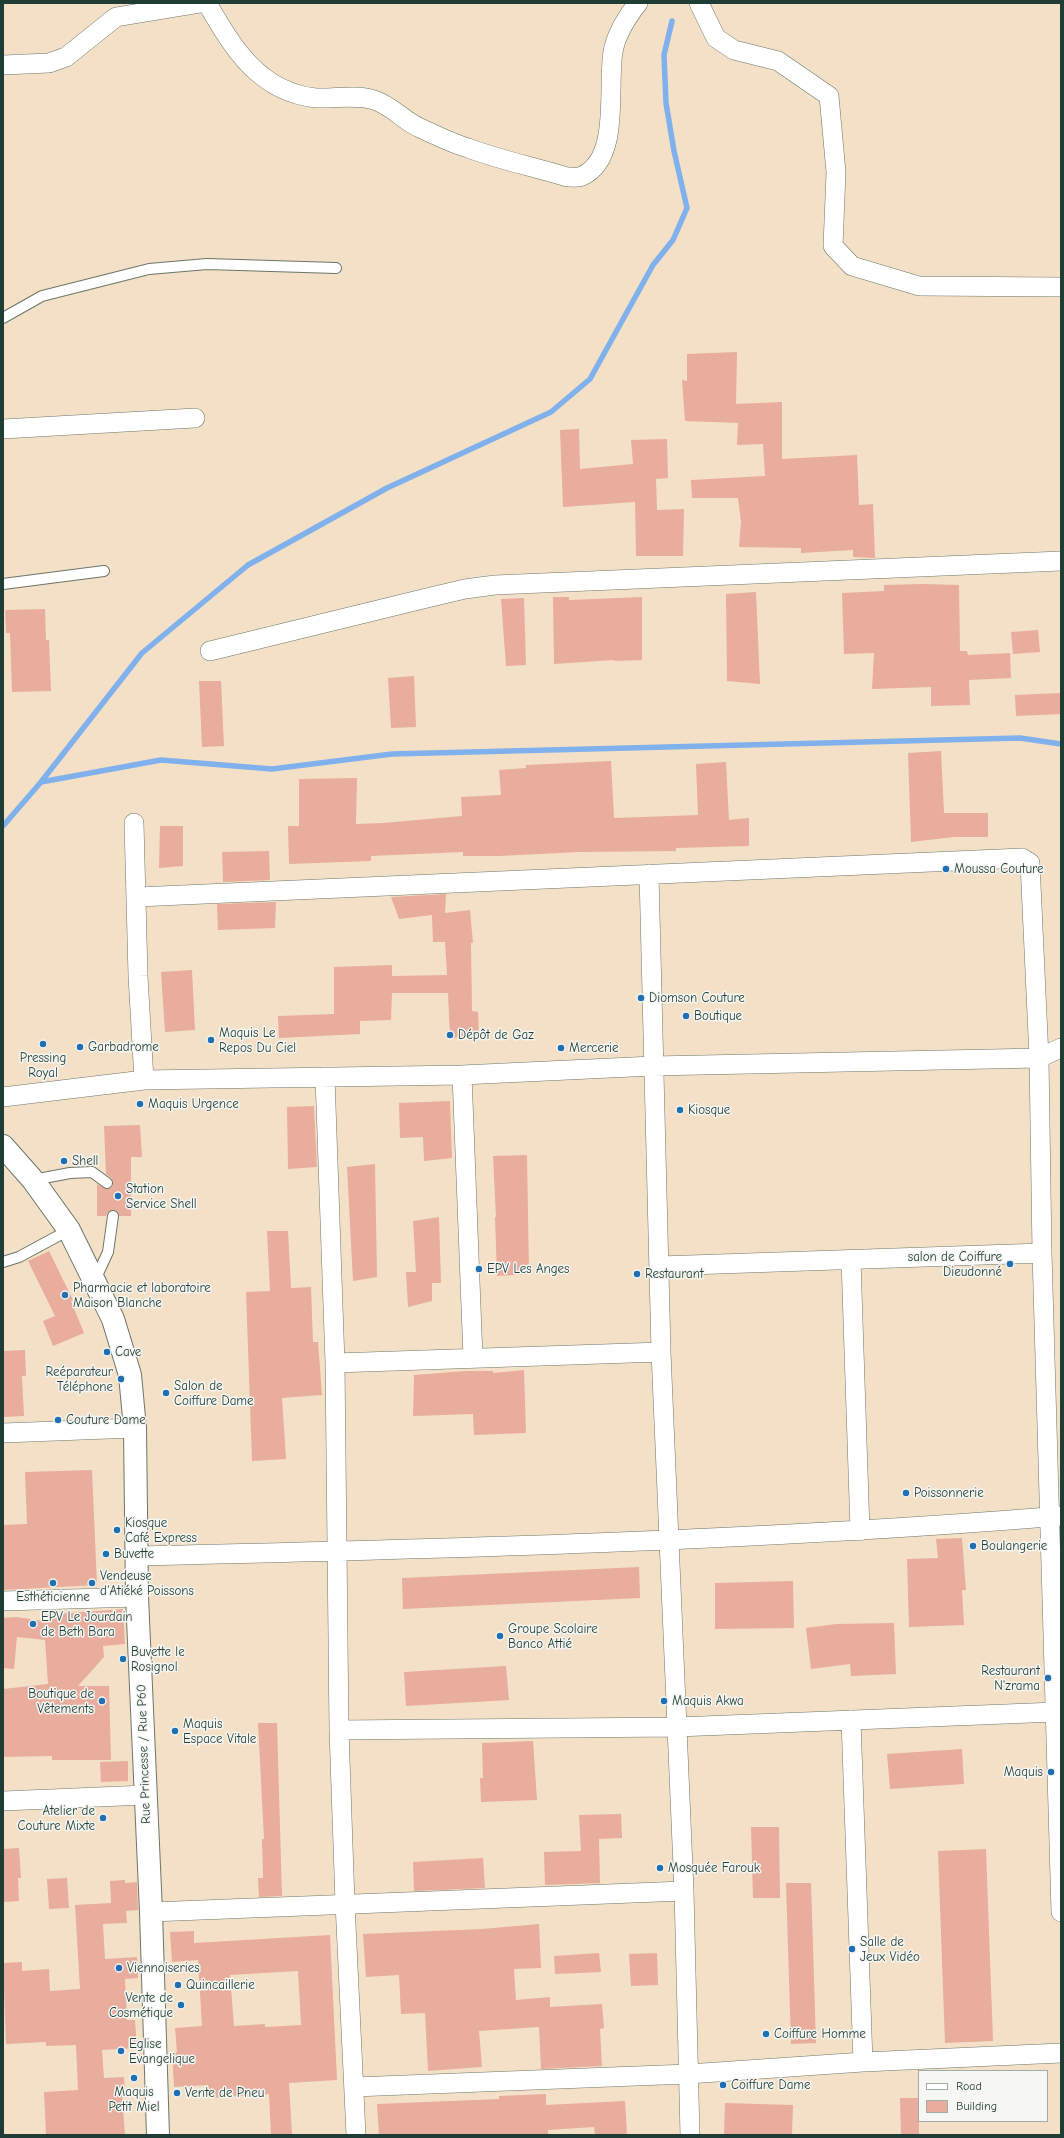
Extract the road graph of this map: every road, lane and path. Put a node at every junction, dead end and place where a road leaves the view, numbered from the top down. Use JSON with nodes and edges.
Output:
{"nodes":[{"id":1,"x":201,"y":3,"type":"edge"},
{"id":2,"x":208,"y":3,"type":"edge"},
{"id":3,"x":638,"y":3,"type":"edge"},
{"id":4,"x":699,"y":3,"type":"edge"},
{"id":5,"x":116,"y":10,"type":"edge"},
{"id":6,"x":3,"y":66,"type":"edge"},
{"id":7,"x":336,"y":268,"type":"dead end"},
{"id":8,"x":1061,"y":287,"type":"edge"},
{"id":9,"x":3,"y":318,"type":"edge"},
{"id":10,"x":195,"y":418,"type":"dead end"},
{"id":11,"x":3,"y":429,"type":"edge"},
{"id":12,"x":1061,"y":561,"type":"edge"},
{"id":13,"x":104,"y":571,"type":"dead end"},
{"id":14,"x":3,"y":584,"type":"edge"},
{"id":15,"x":210,"y":651,"type":"dead end"},
{"id":16,"x":134,"y":823,"type":"dead end"},
{"id":17,"x":650,"y":874,"type":"junction"},
{"id":18,"x":137,"y":897,"type":"junction"},
{"id":19,"x":1061,"y":1048,"type":"edge"},
{"id":20,"x":1039,"y":1058,"type":"junction"},
{"id":21,"x":653,"y":1066,"type":"junction"},
{"id":22,"x":462,"y":1075,"type":"junction"},
{"id":23,"x":325,"y":1077,"type":"junction"},
{"id":24,"x":144,"y":1080,"type":"junction"},
{"id":25,"x":3,"y":1097,"type":"edge"},
{"id":26,"x":3,"y":1146,"type":"edge"},
{"id":27,"x":33,"y":1180,"type":"junction"},
{"id":28,"x":107,"y":1183,"type":"dead end"},
{"id":29,"x":113,"y":1216,"type":"dead end"},
{"id":30,"x":69,"y":1230,"type":"junction"},
{"id":31,"x":1042,"y":1253,"type":"junction"},
{"id":32,"x":851,"y":1260,"type":"junction"},
{"id":33,"x":3,"y":1262,"type":"edge"},
{"id":34,"x":660,"y":1266,"type":"junction"},
{"id":35,"x":95,"y":1280,"type":"junction"},
{"id":36,"x":661,"y":1352,"type":"junction"},
{"id":37,"x":473,"y":1358,"type":"junction"},
{"id":38,"x":335,"y":1364,"type":"junction"},
{"id":39,"x":1054,"y":1388,"type":"edge"},
{"id":40,"x":135,"y":1428,"type":"junction"},
{"id":41,"x":3,"y":1433,"type":"edge"},
{"id":42,"x":1055,"y":1516,"type":"edge"},
{"id":43,"x":860,"y":1531,"type":"junction"},
{"id":44,"x":669,"y":1540,"type":"junction"},
{"id":45,"x":337,"y":1552,"type":"junction"},
{"id":46,"x":137,"y":1556,"type":"junction"},
{"id":47,"x":137,"y":1597,"type":"junction"},
{"id":48,"x":3,"y":1601,"type":"edge"},
{"id":49,"x":1056,"y":1712,"type":"junction"},
{"id":50,"x":851,"y":1720,"type":"junction"},
{"id":51,"x":677,"y":1727,"type":"junction"},
{"id":52,"x":339,"y":1730,"type":"junction"},
{"id":53,"x":146,"y":1794,"type":"junction"},
{"id":54,"x":3,"y":1801,"type":"edge"},
{"id":55,"x":1060,"y":1841,"type":"edge"},
{"id":56,"x":684,"y":1891,"type":"junction"},
{"id":57,"x":345,"y":1903,"type":"junction"},
{"id":58,"x":152,"y":1912,"type":"junction"},
{"id":59,"x":1061,"y":1912,"type":"edge"},
{"id":60,"x":1061,"y":2053,"type":"edge"},
{"id":61,"x":863,"y":2062,"type":"junction"},
{"id":62,"x":688,"y":2074,"type":"junction"},
{"id":63,"x":354,"y":2087,"type":"junction"},
{"id":64,"x":158,"y":2135,"type":"edge"},
{"id":65,"x":356,"y":2135,"type":"edge"},
{"id":66,"x":690,"y":2135,"type":"edge"}],
"edges":[{"from":1,"to":5,"type":"street"},
{"from":2,"to":3,"type":"street"},
{"from":4,"to":8,"type":"street"},
{"from":5,"to":6,"type":"street"},
{"from":7,"to":9,"type":"lane"},
{"from":10,"to":11,"type":"street"},
{"from":12,"to":15,"type":"street"},
{"from":13,"to":14,"type":"lane"},
{"from":16,"to":18,"type":"street"},
{"from":17,"to":18,"type":"street"},
{"from":17,"to":20,"type":"street"},
{"from":17,"to":21,"type":"street"},
{"from":18,"to":24,"type":"street"},
{"from":19,"to":20,"type":"street"},
{"from":20,"to":21,"type":"street"},
{"from":20,"to":31,"type":"street"},
{"from":21,"to":22,"type":"street"},
{"from":21,"to":34,"type":"street"},
{"from":22,"to":23,"type":"street"},
{"from":22,"to":37,"type":"street"},
{"from":23,"to":24,"type":"street"},
{"from":23,"to":38,"type":"street"},
{"from":24,"to":25,"type":"street"},
{"from":26,"to":27,"type":"street","name":"Rue Princesse / Rue P60"},
{"from":27,"to":28,"type":"lane"},
{"from":27,"to":30,"type":"street","name":"Rue Princesse / Rue P60"},
{"from":29,"to":35,"type":"lane"},
{"from":30,"to":33,"type":"lane"},
{"from":30,"to":35,"type":"street","name":"Rue Princesse / Rue P60"},
{"from":31,"to":32,"type":"street"},
{"from":31,"to":39,"type":"street"},
{"from":32,"to":34,"type":"street"},
{"from":32,"to":43,"type":"street"},
{"from":34,"to":36,"type":"street"},
{"from":35,"to":40,"type":"street","name":"Rue Princesse / Rue P60"},
{"from":36,"to":37,"type":"street"},
{"from":36,"to":44,"type":"street"},
{"from":37,"to":38,"type":"street"},
{"from":38,"to":45,"type":"street"},
{"from":39,"to":42,"type":"street"},
{"from":40,"to":41,"type":"street"},
{"from":40,"to":46,"type":"street","name":"Rue Princesse / Rue P60"},
{"from":42,"to":43,"type":"street"},
{"from":42,"to":49,"type":"street"},
{"from":43,"to":44,"type":"street"},
{"from":44,"to":45,"type":"street"},
{"from":44,"to":51,"type":"street"},
{"from":45,"to":46,"type":"street"},
{"from":45,"to":52,"type":"street"},
{"from":46,"to":47,"type":"street","name":"Rue Princesse / Rue P60"},
{"from":47,"to":48,"type":"street"},
{"from":47,"to":53,"type":"street","name":"Rue Princesse / Rue P60"},
{"from":49,"to":50,"type":"street"},
{"from":49,"to":55,"type":"street"},
{"from":50,"to":51,"type":"street"},
{"from":50,"to":61,"type":"street"},
{"from":51,"to":52,"type":"street"},
{"from":51,"to":56,"type":"street"},
{"from":52,"to":57,"type":"street"},
{"from":53,"to":54,"type":"street"},
{"from":53,"to":58,"type":"street","name":"Rue Princesse / Rue P60"},
{"from":55,"to":59,"type":"street"},
{"from":56,"to":57,"type":"street"},
{"from":56,"to":62,"type":"street"},
{"from":57,"to":58,"type":"street"},
{"from":57,"to":63,"type":"street"},
{"from":58,"to":64,"type":"street","name":"Rue Princesse / Rue P60"},
{"from":60,"to":61,"type":"street"},
{"from":61,"to":62,"type":"street"},
{"from":62,"to":63,"type":"street"},
{"from":62,"to":66,"type":"street"},
{"from":63,"to":65,"type":"street"}]}
